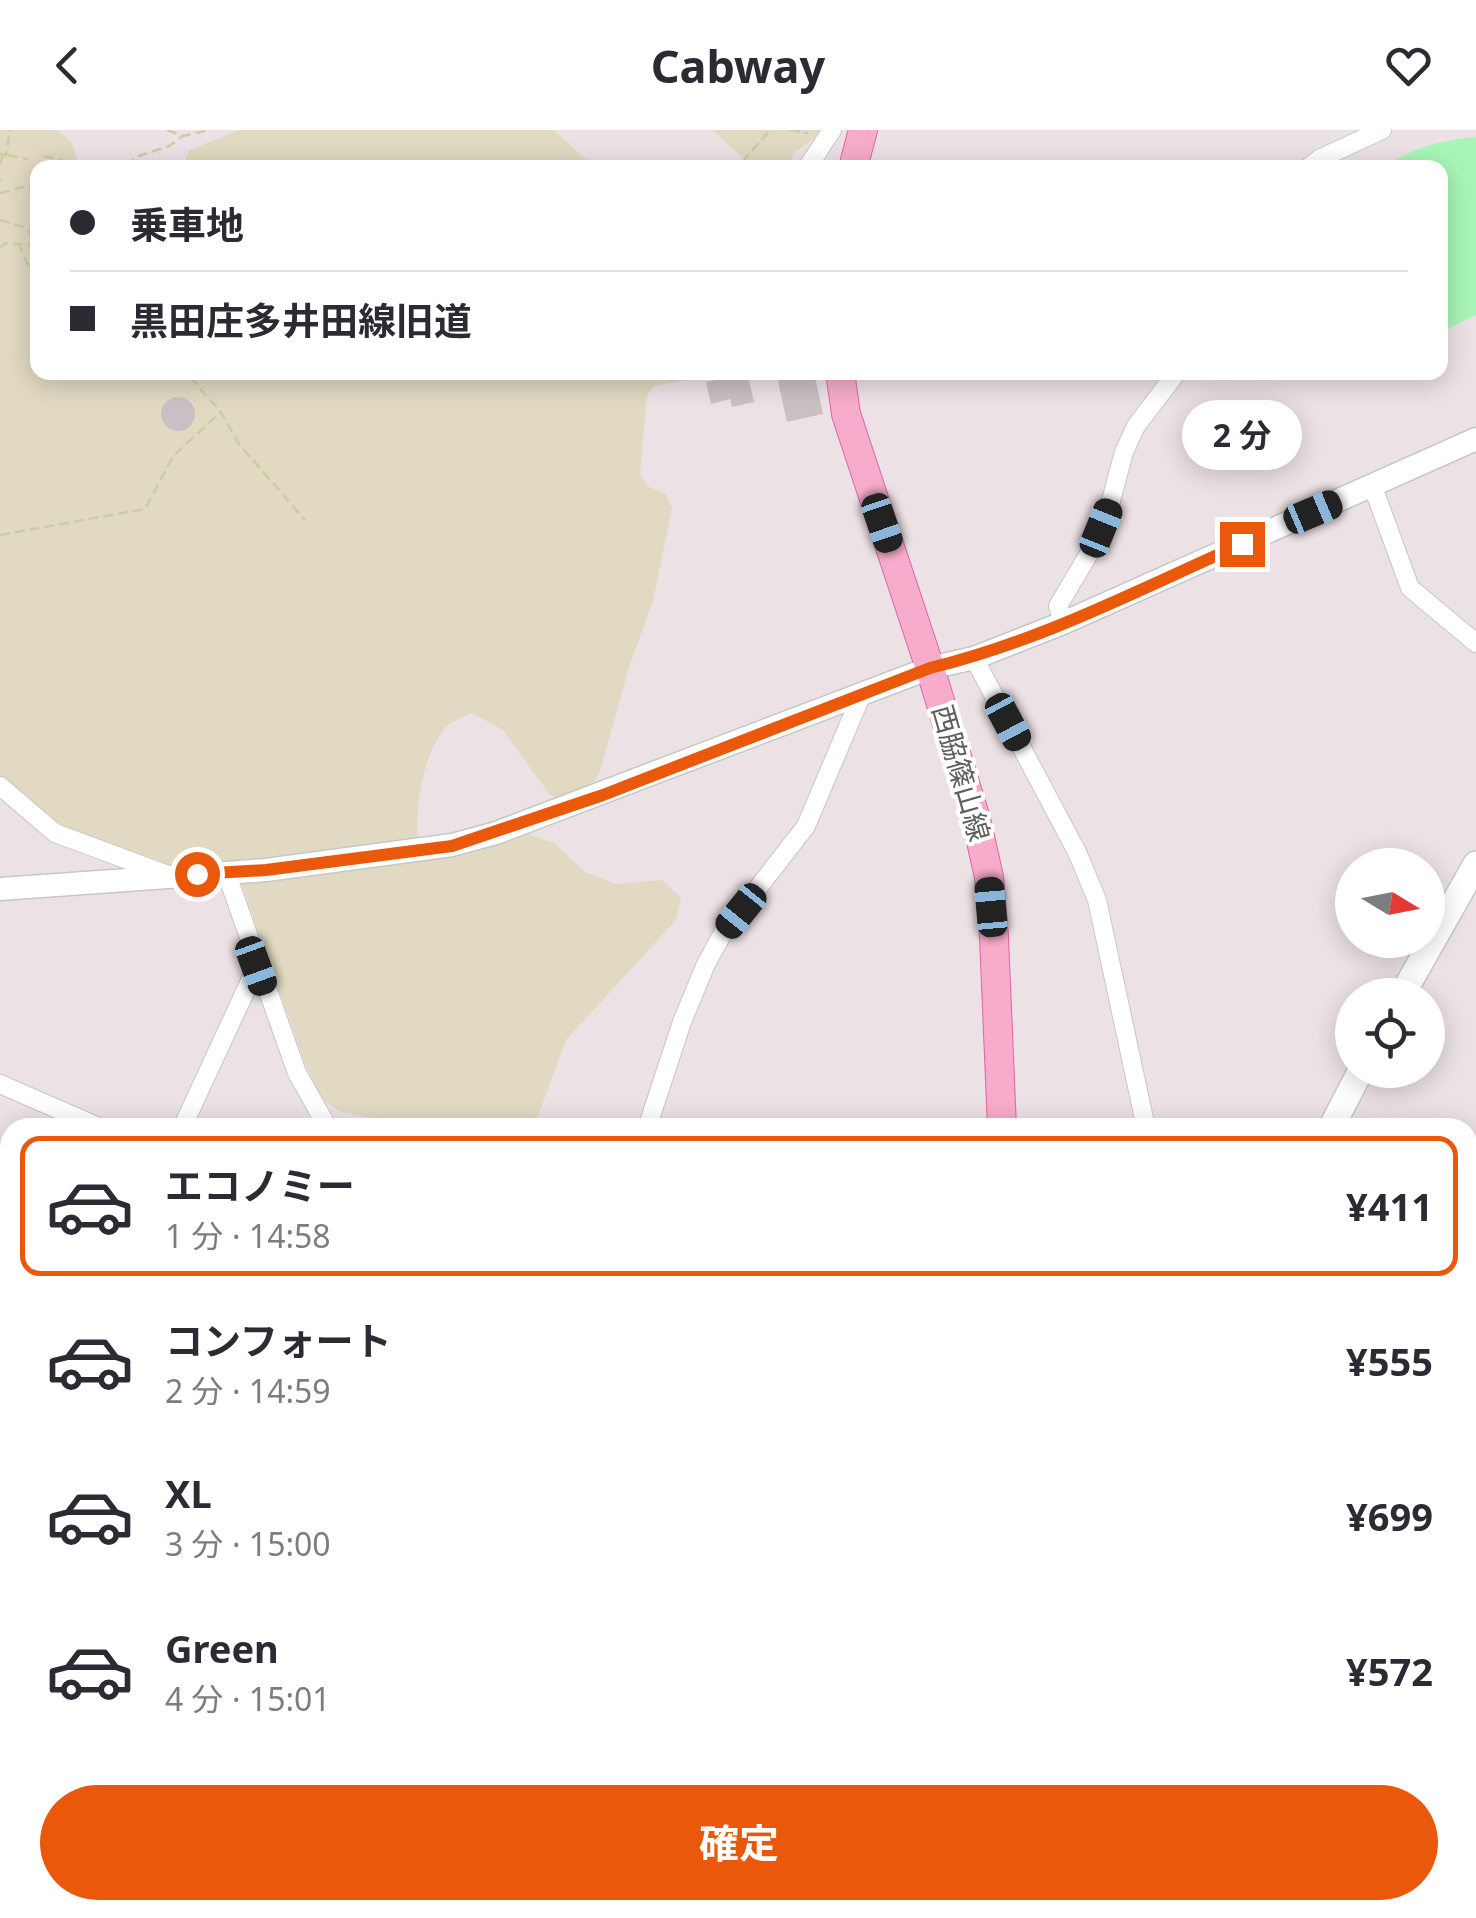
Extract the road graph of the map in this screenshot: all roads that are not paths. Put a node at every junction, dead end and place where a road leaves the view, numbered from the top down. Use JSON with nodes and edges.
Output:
{"nodes":[{"id":1,"x":863,"y":130,"type":"edge"},
{"id":2,"x":1382,"y":130,"type":"edge"},
{"id":3,"x":824,"y":131,"type":"edge"},
{"id":4,"x":811,"y":160,"type":"edge"},
{"id":5,"x":854,"y":160,"type":"edge"},
{"id":6,"x":1318,"y":160,"type":"edge"},
{"id":7,"x":841,"y":380,"type":"edge"},
{"id":8,"x":1171,"y":380,"type":"edge"},
{"id":9,"x":1476,"y":439,"type":"edge"},
{"id":10,"x":1373,"y":487,"type":"junction"},
{"id":11,"x":1063,"y":623,"type":"junction"},
{"id":12,"x":1476,"y":643,"type":"edge"},
{"id":13,"x":974,"y":658,"type":"junction"},
{"id":14,"x":930,"y":668,"type":"junction"},
{"id":15,"x":861,"y":696,"type":"junction"},
{"id":16,"x":0,"y":786,"type":"edge"},
{"id":17,"x":1476,"y":864,"type":"edge"},
{"id":18,"x":226,"y":872,"type":"junction"},
{"id":19,"x":168,"y":875,"type":"junction"},
{"id":20,"x":0,"y":889,"type":"edge"},
{"id":21,"x":256,"y":966,"type":"junction"},
{"id":22,"x":1412,"y":978,"type":"edge"},
{"id":23,"x":0,"y":1084,"type":"edge"},
{"id":24,"x":1351,"y":1088,"type":"edge"},
{"id":25,"x":78,"y":1118,"type":"edge"},
{"id":26,"x":187,"y":1118,"type":"edge"},
{"id":27,"x":322,"y":1118,"type":"edge"},
{"id":28,"x":650,"y":1118,"type":"edge"},
{"id":29,"x":1001,"y":1118,"type":"edge"},
{"id":30,"x":1144,"y":1118,"type":"edge"},
{"id":31,"x":1335,"y":1118,"type":"edge"}],
"edges":[{"from":1,"to":5,"type":"main road"},
{"from":2,"to":6,"type":"street"},
{"from":3,"to":4,"type":"street"},
{"from":7,"to":14,"type":"main road","name":"西脇篠山線"},
{"from":8,"to":11,"type":"street"},
{"from":9,"to":10,"type":"street"},
{"from":10,"to":11,"type":"street"},
{"from":10,"to":12,"type":"street"},
{"from":11,"to":13,"type":"street"},
{"from":13,"to":14,"type":"street"},
{"from":13,"to":30,"type":"street"},
{"from":14,"to":15,"type":"street"},
{"from":14,"to":29,"type":"main road","name":"西脇篠山線"},
{"from":15,"to":18,"type":"street"},
{"from":15,"to":28,"type":"street"},
{"from":16,"to":19,"type":"street"},
{"from":17,"to":22,"type":"main road"},
{"from":18,"to":19,"type":"street"},
{"from":18,"to":21,"type":"street"},
{"from":19,"to":20,"type":"street"},
{"from":21,"to":26,"type":"street"},
{"from":21,"to":27,"type":"street"},
{"from":23,"to":25,"type":"street"},
{"from":24,"to":31,"type":"main road"}]}
